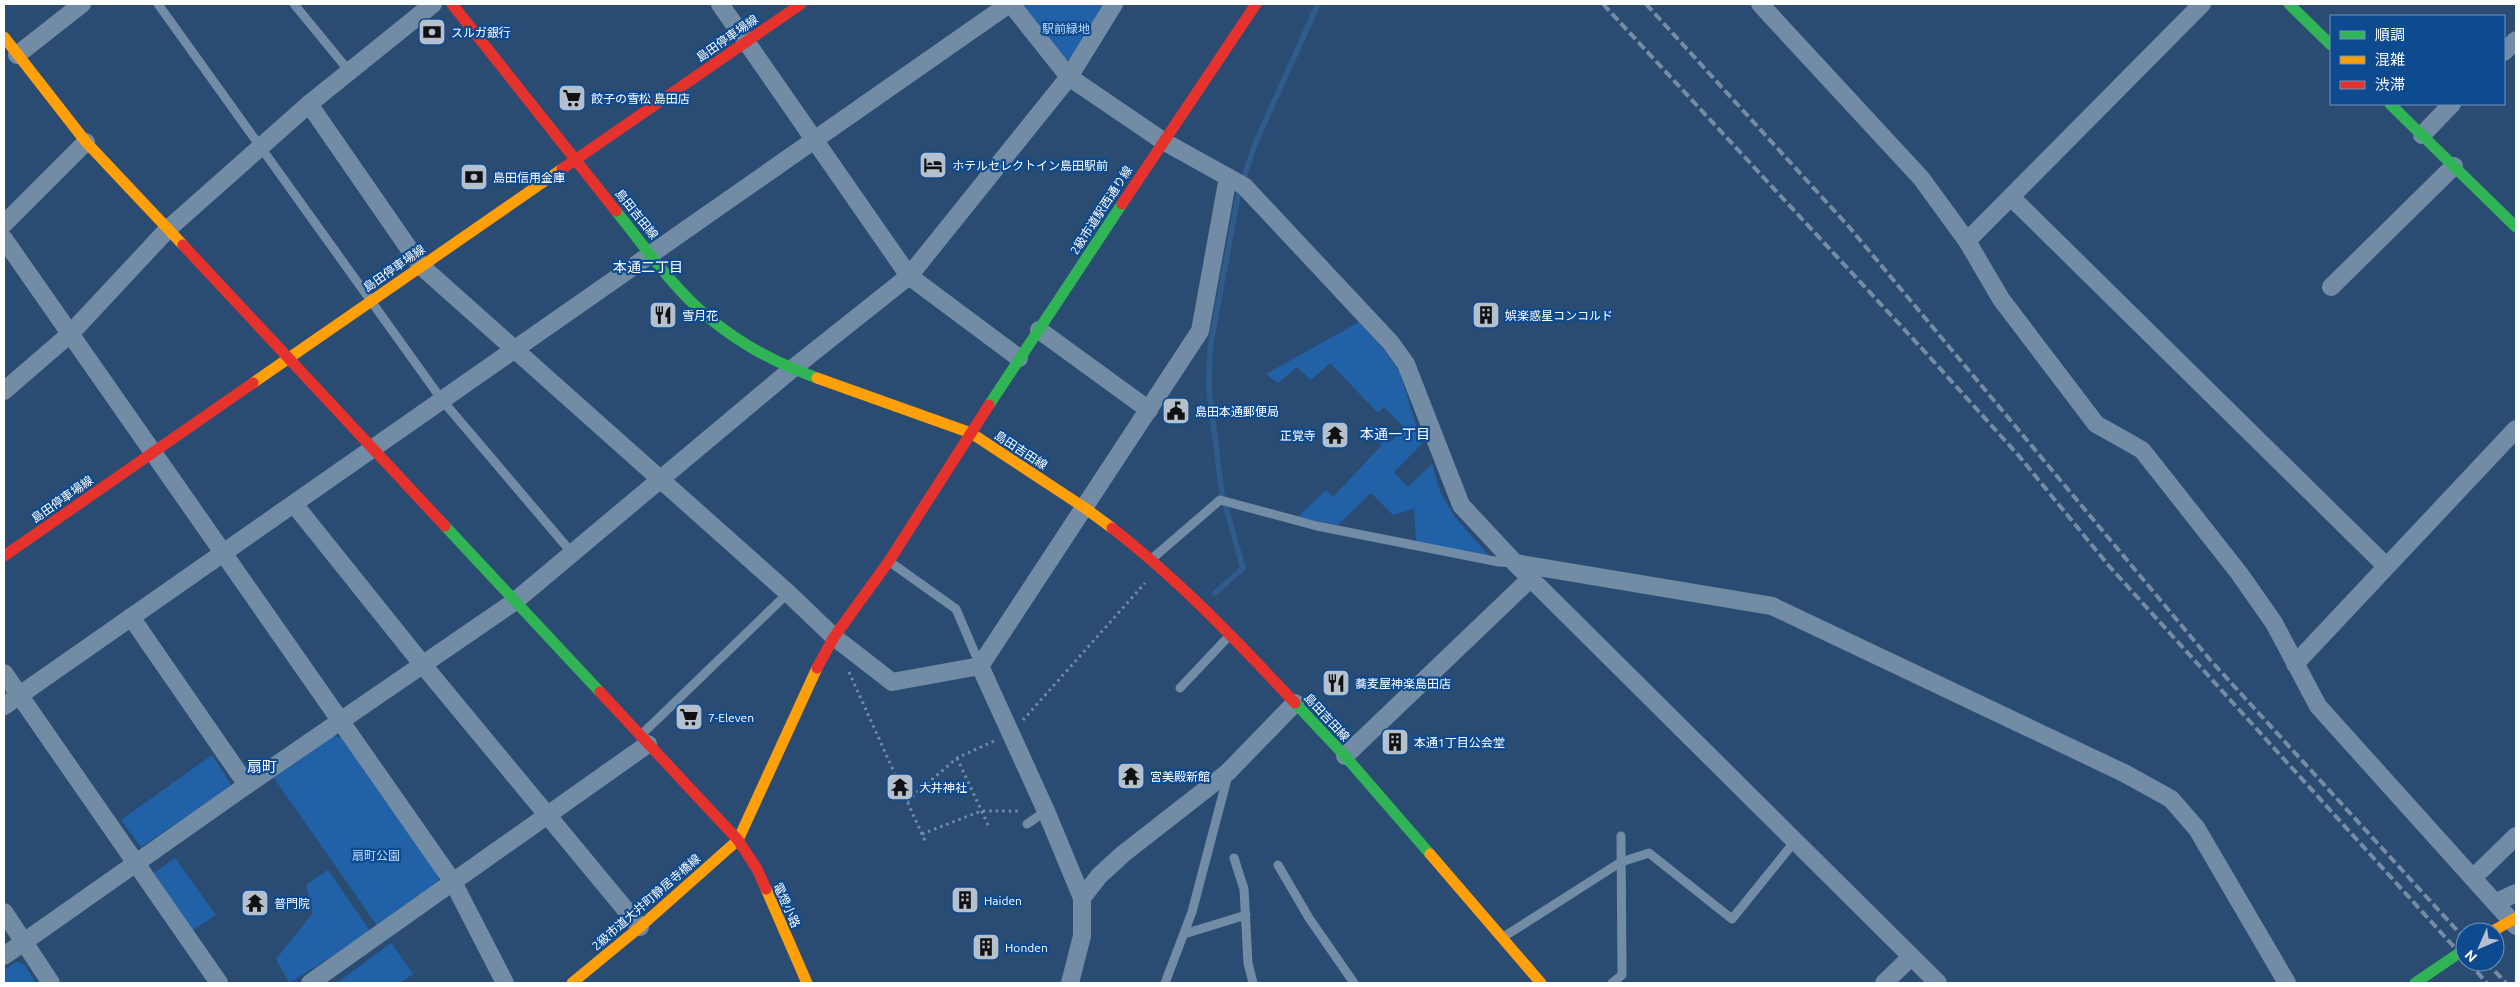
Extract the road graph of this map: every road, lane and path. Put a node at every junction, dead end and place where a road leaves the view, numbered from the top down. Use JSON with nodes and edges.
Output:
{"nodes":[{"id":1,"x":82,"y":4,"type":"edge"},
{"id":2,"x":158,"y":4,"type":"edge"},
{"id":3,"x":294,"y":4,"type":"edge"},
{"id":4,"x":433,"y":4,"type":"edge"},
{"id":5,"x":452,"y":4,"type":"edge"},
{"id":6,"x":720,"y":4,"type":"edge"},
{"id":7,"x":801,"y":4,"type":"edge"},
{"id":8,"x":1011,"y":4,"type":"edge"},
{"id":9,"x":1114,"y":4,"type":"edge"},
{"id":10,"x":1256,"y":4,"type":"edge"},
{"id":11,"x":1760,"y":4,"type":"edge"},
{"id":12,"x":2202,"y":4,"type":"edge"},
{"id":13,"x":2289,"y":4,"type":"edge"},
{"id":14,"x":4,"y":37,"type":"edge"},
{"id":15,"x":2516,"y":40,"type":"edge"},
{"id":16,"x":746,"y":42,"type":"junction"},
{"id":17,"x":2330,"y":44,"type":"edge"},
{"id":18,"x":2505,"y":51,"type":"edge"},
{"id":19,"x":17,"y":54,"type":"junction"},
{"id":20,"x":349,"y":71,"type":"junction"},
{"id":21,"x":1069,"y":77,"type":"junction"},
{"id":22,"x":310,"y":104,"type":"junction"},
{"id":23,"x":2391,"y":105,"type":"edge"},
{"id":24,"x":2451,"y":105,"type":"edge"},
{"id":25,"x":2422,"y":135,"type":"junction"},
{"id":26,"x":815,"y":140,"type":"junction"},
{"id":27,"x":1163,"y":141,"type":"junction"},
{"id":28,"x":86,"y":142,"type":"junction"},
{"id":29,"x":260,"y":146,"type":"junction"},
{"id":30,"x":575,"y":160,"type":"junction"},
{"id":31,"x":2454,"y":166,"type":"junction"},
{"id":32,"x":1228,"y":177,"type":"junction"},
{"id":33,"x":2012,"y":198,"type":"junction"},
{"id":34,"x":4,"y":224,"type":"edge"},
{"id":35,"x":2516,"y":227,"type":"edge"},
{"id":36,"x":168,"y":229,"type":"junction"},
{"id":37,"x":4,"y":239,"type":"edge"},
{"id":38,"x":1967,"y":241,"type":"junction"},
{"id":39,"x":651,"y":254,"type":"junction"},
{"id":40,"x":421,"y":266,"type":"junction"},
{"id":41,"x":909,"y":276,"type":"junction"},
{"id":42,"x":2331,"y":287,"type":"dead end"},
{"id":43,"x":370,"y":302,"type":"junction"},
{"id":44,"x":1038,"y":330,"type":"junction"},
{"id":45,"x":70,"y":334,"type":"junction"},
{"id":46,"x":515,"y":350,"type":"junction"},
{"id":47,"x":289,"y":358,"type":"junction"},
{"id":48,"x":1020,"y":358,"type":"junction"},
{"id":49,"x":792,"y":369,"type":"junction"},
{"id":50,"x":4,"y":391,"type":"edge"},
{"id":51,"x":442,"y":400,"type":"junction"},
{"id":52,"x":1149,"y":410,"type":"junction"},
{"id":53,"x":2516,"y":429,"type":"edge"},
{"id":54,"x":971,"y":433,"type":"junction"},
{"id":55,"x":372,"y":448,"type":"junction"},
{"id":56,"x":154,"y":453,"type":"junction"},
{"id":57,"x":660,"y":480,"type":"junction"},
{"id":58,"x":294,"y":504,"type":"junction"},
{"id":59,"x":1085,"y":508,"type":"junction"},
{"id":60,"x":223,"y":553,"type":"junction"},
{"id":61,"x":572,"y":553,"type":"junction"},
{"id":62,"x":4,"y":556,"type":"edge"},
{"id":63,"x":889,"y":561,"type":"junction"},
{"id":64,"x":1156,"y":562,"type":"junction"},
{"id":65,"x":1516,"y":563,"type":"junction"},
{"id":66,"x":2386,"y":566,"type":"junction"},
{"id":67,"x":1531,"y":578,"type":"junction"},
{"id":68,"x":788,"y":593,"type":"junction"},
{"id":69,"x":514,"y":602,"type":"junction"},
{"id":70,"x":131,"y":617,"type":"junction"},
{"id":71,"x":1231,"y":634,"type":"junction"},
{"id":72,"x":834,"y":637,"type":"junction"},
{"id":73,"x":846,"y":664,"type":"dead end"},
{"id":74,"x":2295,"y":664,"type":"junction"},
{"id":75,"x":423,"y":665,"type":"junction"},
{"id":76,"x":980,"y":666,"type":"junction"},
{"id":77,"x":4,"y":672,"type":"edge"},
{"id":78,"x":1180,"y":688,"type":"dead end"},
{"id":79,"x":19,"y":695,"type":"junction"},
{"id":80,"x":1295,"y":703,"type":"junction"},
{"id":81,"x":4,"y":706,"type":"edge"},
{"id":82,"x":340,"y":722,"type":"junction"},
{"id":83,"x":1011,"y":734,"type":"junction"},
{"id":84,"x":644,"y":740,"type":"junction"},
{"id":85,"x":1345,"y":756,"type":"junction"},
{"id":86,"x":957,"y":758,"type":"junction"},
{"id":87,"x":1228,"y":772,"type":"junction"},
{"id":88,"x":247,"y":785,"type":"junction"},
{"id":89,"x":907,"y":801,"type":"junction"},
{"id":90,"x":1046,"y":810,"type":"junction"},
{"id":91,"x":981,"y":811,"type":"junction"},
{"id":92,"x":1020,"y":811,"type":"dead end"},
{"id":93,"x":548,"y":816,"type":"junction"},
{"id":94,"x":1027,"y":824,"type":"dead end"},
{"id":95,"x":988,"y":827,"type":"dead end"},
{"id":96,"x":922,"y":834,"type":"junction"},
{"id":97,"x":1621,"y":836,"type":"dead end"},
{"id":98,"x":2516,"y":836,"type":"edge"},
{"id":99,"x":738,"y":840,"type":"junction"},
{"id":100,"x":925,"y":841,"type":"dead end"},
{"id":101,"x":1795,"y":841,"type":"junction"},
{"id":102,"x":1234,"y":858,"type":"dead end"},
{"id":103,"x":1621,"y":862,"type":"junction"},
{"id":104,"x":136,"y":864,"type":"junction"},
{"id":105,"x":1278,"y":865,"type":"dead end"},
{"id":106,"x":2474,"y":877,"type":"junction"},
{"id":107,"x":453,"y":882,"type":"junction"},
{"id":108,"x":2516,"y":893,"type":"edge"},
{"id":109,"x":1082,"y":898,"type":"junction"},
{"id":110,"x":2496,"y":902,"type":"junction"},
{"id":111,"x":4,"y":912,"type":"edge"},
{"id":112,"x":1246,"y":915,"type":"junction"},
{"id":113,"x":2516,"y":918,"type":"edge"},
{"id":114,"x":2505,"y":924,"type":"edge"},
{"id":115,"x":2516,"y":926,"type":"edge"},
{"id":116,"x":640,"y":927,"type":"junction"},
{"id":117,"x":1184,"y":934,"type":"junction"},
{"id":118,"x":1502,"y":938,"type":"junction"},
{"id":119,"x":24,"y":942,"type":"junction"},
{"id":120,"x":4,"y":956,"type":"edge"},
{"id":121,"x":2455,"y":956,"type":"edge"},
{"id":122,"x":1911,"y":957,"type":"junction"},
{"id":123,"x":52,"y":983,"type":"edge"},
{"id":124,"x":219,"y":983,"type":"edge"},
{"id":125,"x":310,"y":983,"type":"edge"},
{"id":126,"x":505,"y":983,"type":"edge"},
{"id":127,"x":572,"y":983,"type":"edge"},
{"id":128,"x":807,"y":983,"type":"edge"},
{"id":129,"x":1070,"y":983,"type":"edge"},
{"id":130,"x":1165,"y":983,"type":"edge"},
{"id":131,"x":1253,"y":983,"type":"edge"},
{"id":132,"x":1354,"y":983,"type":"edge"},
{"id":133,"x":1541,"y":983,"type":"edge"},
{"id":134,"x":1612,"y":983,"type":"edge"},
{"id":135,"x":1884,"y":983,"type":"edge"},
{"id":136,"x":1938,"y":983,"type":"edge"},
{"id":137,"x":2287,"y":983,"type":"edge"},
{"id":138,"x":2415,"y":983,"type":"edge"}],
"edges":[{"from":1,"to":19,"type":"street"},
{"from":2,"to":29,"type":"lane"},
{"from":3,"to":20,"type":"lane"},
{"from":4,"to":20,"type":"street"},
{"from":5,"to":30,"type":"street","name":"島田吉田線"},
{"from":6,"to":16,"type":"street"},
{"from":7,"to":16,"type":"street","name":"島田停車場線"},
{"from":8,"to":21,"type":"street"},
{"from":8,"to":26,"type":"street"},
{"from":9,"to":21,"type":"street"},
{"from":10,"to":27,"type":"street","name":"2級市道駅西通り線"},
{"from":11,"to":38,"type":"street"},
{"from":12,"to":33,"type":"street"},
{"from":13,"to":17,"type":"street"},
{"from":14,"to":19,"type":"street","name":"電燈小路"},
{"from":15,"to":18,"type":"street"},
{"from":16,"to":26,"type":"street"},
{"from":16,"to":30,"type":"street","name":"島田停車場線"},
{"from":19,"to":28,"type":"street","name":"電燈小路"},
{"from":20,"to":22,"type":"street"},
{"from":21,"to":27,"type":"street"},
{"from":21,"to":41,"type":"street"},
{"from":22,"to":29,"type":"street"},
{"from":22,"to":40,"type":"street"},
{"from":23,"to":25,"type":"street"},
{"from":24,"to":25,"type":"street"},
{"from":25,"to":31,"type":"street"},
{"from":26,"to":39,"type":"street"},
{"from":26,"to":41,"type":"street"},
{"from":27,"to":32,"type":"street"},
{"from":27,"to":44,"type":"street","name":"2級市道駅西通り線"},
{"from":28,"to":34,"type":"street"},
{"from":28,"to":36,"type":"street","name":"電燈小路"},
{"from":29,"to":36,"type":"street"},
{"from":29,"to":43,"type":"lane"},
{"from":30,"to":39,"type":"street","name":"島田吉田線"},
{"from":30,"to":40,"type":"street","name":"島田停車場線"},
{"from":31,"to":35,"type":"street"},
{"from":31,"to":42,"type":"street"},
{"from":32,"to":52,"type":"street"},
{"from":32,"to":65,"type":"street"},
{"from":33,"to":38,"type":"street"},
{"from":33,"to":66,"type":"street"},
{"from":36,"to":45,"type":"street"},
{"from":36,"to":47,"type":"street","name":"電燈小路"},
{"from":37,"to":45,"type":"street"},
{"from":38,"to":74,"type":"street"},
{"from":39,"to":46,"type":"street"},
{"from":39,"to":49,"type":"street","name":"島田吉田線"},
{"from":40,"to":43,"type":"street","name":"島田停車場線"},
{"from":40,"to":46,"type":"street"},
{"from":41,"to":48,"type":"street"},
{"from":41,"to":49,"type":"street"},
{"from":43,"to":47,"type":"street","name":"島田停車場線"},
{"from":43,"to":51,"type":"lane"},
{"from":44,"to":48,"type":"street","name":"2級市道駅西通り線"},
{"from":44,"to":52,"type":"street"},
{"from":45,"to":50,"type":"street"},
{"from":45,"to":56,"type":"street"},
{"from":46,"to":51,"type":"street"},
{"from":46,"to":57,"type":"street"},
{"from":47,"to":55,"type":"street","name":"電燈小路"},
{"from":47,"to":56,"type":"street","name":"島田停車場線"},
{"from":48,"to":54,"type":"street","name":"2級市道駅西通り線"},
{"from":49,"to":54,"type":"street","name":"島田吉田線"},
{"from":49,"to":57,"type":"street"},
{"from":51,"to":55,"type":"street"},
{"from":51,"to":61,"type":"lane"},
{"from":52,"to":59,"type":"street"},
{"from":53,"to":66,"type":"street"},
{"from":54,"to":59,"type":"street","name":"島田吉田線"},
{"from":54,"to":63,"type":"street","name":"2級市道駅西通り線"},
{"from":55,"to":58,"type":"street"},
{"from":55,"to":69,"type":"street","name":"電燈小路"},
{"from":56,"to":60,"type":"street"},
{"from":56,"to":62,"type":"street","name":"島田停車場線"},
{"from":57,"to":61,"type":"street"},
{"from":57,"to":68,"type":"street"},
{"from":58,"to":60,"type":"street"},
{"from":58,"to":75,"type":"street"},
{"from":59,"to":64,"type":"street","name":"島田吉田線"},
{"from":59,"to":76,"type":"street"},
{"from":60,"to":70,"type":"street"},
{"from":60,"to":82,"type":"street"},
{"from":61,"to":69,"type":"street"},
{"from":63,"to":72,"type":"street","name":"2級市道駅西通り線"},
{"from":63,"to":76,"type":"lane"},
{"from":64,"to":65,"type":"lane"},
{"from":64,"to":71,"type":"street","name":"島田吉田線"},
{"from":64,"to":83,"type":"path"},
{"from":65,"to":67,"type":"street"},
{"from":65,"to":137,"type":"street"},
{"from":66,"to":74,"type":"street"},
{"from":67,"to":85,"type":"street"},
{"from":67,"to":101,"type":"street"},
{"from":68,"to":72,"type":"street"},
{"from":68,"to":84,"type":"lane"},
{"from":69,"to":75,"type":"street"},
{"from":69,"to":84,"type":"street","name":"電燈小路"},
{"from":70,"to":79,"type":"street"},
{"from":70,"to":88,"type":"street"},
{"from":71,"to":78,"type":"lane"},
{"from":71,"to":80,"type":"street","name":"島田吉田線"},
{"from":72,"to":76,"type":"street"},
{"from":72,"to":99,"type":"street","name":"2級市道駅西通り線"},
{"from":73,"to":89,"type":"path"},
{"from":74,"to":106,"type":"street"},
{"from":75,"to":82,"type":"street"},
{"from":75,"to":93,"type":"street"},
{"from":76,"to":83,"type":"street"},
{"from":77,"to":79,"type":"street"},
{"from":79,"to":81,"type":"street"},
{"from":79,"to":104,"type":"street"},
{"from":80,"to":85,"type":"street","name":"島田吉田線"},
{"from":80,"to":87,"type":"street"},
{"from":82,"to":88,"type":"street"},
{"from":82,"to":107,"type":"street"},
{"from":83,"to":86,"type":"path"},
{"from":83,"to":90,"type":"street"},
{"from":84,"to":93,"type":"street"},
{"from":84,"to":99,"type":"street","name":"電燈小路"},
{"from":85,"to":118,"type":"street","name":"島田吉田線"},
{"from":86,"to":89,"type":"path"},
{"from":86,"to":91,"type":"path"},
{"from":87,"to":109,"type":"street"},
{"from":87,"to":117,"type":"lane"},
{"from":88,"to":104,"type":"street"},
{"from":89,"to":96,"type":"path"},
{"from":90,"to":94,"type":"lane"},
{"from":90,"to":109,"type":"street"},
{"from":91,"to":92,"type":"path"},
{"from":91,"to":95,"type":"path"},
{"from":91,"to":96,"type":"path"},
{"from":93,"to":107,"type":"street"},
{"from":93,"to":116,"type":"street"},
{"from":96,"to":100,"type":"path"},
{"from":97,"to":103,"type":"lane"},
{"from":98,"to":106,"type":"street"},
{"from":99,"to":116,"type":"street","name":"2級市道大井町静居寺橋線"},
{"from":99,"to":128,"type":"street","name":"電燈小路"},
{"from":101,"to":103,"type":"lane"},
{"from":101,"to":122,"type":"street"},
{"from":102,"to":112,"type":"lane"},
{"from":103,"to":118,"type":"lane"},
{"from":103,"to":134,"type":"lane"},
{"from":104,"to":119,"type":"street"},
{"from":104,"to":124,"type":"street"},
{"from":105,"to":132,"type":"lane"},
{"from":106,"to":110,"type":"street"},
{"from":107,"to":125,"type":"street"},
{"from":107,"to":126,"type":"street"},
{"from":108,"to":110,"type":"street"},
{"from":109,"to":129,"type":"street"},
{"from":110,"to":115,"type":"street"},
{"from":111,"to":119,"type":"street"},
{"from":112,"to":117,"type":"lane"},
{"from":112,"to":131,"type":"lane"},
{"from":113,"to":114,"type":"street","bridge":true},
{"from":116,"to":127,"type":"street","name":"2級市道大井町静居寺橋線"},
{"from":117,"to":130,"type":"lane"},
{"from":118,"to":133,"type":"street","name":"島田吉田線"},
{"from":119,"to":120,"type":"street"},
{"from":119,"to":123,"type":"street"},
{"from":121,"to":138,"type":"street","bridge":true},
{"from":122,"to":135,"type":"street"},
{"from":122,"to":136,"type":"street"}]}
